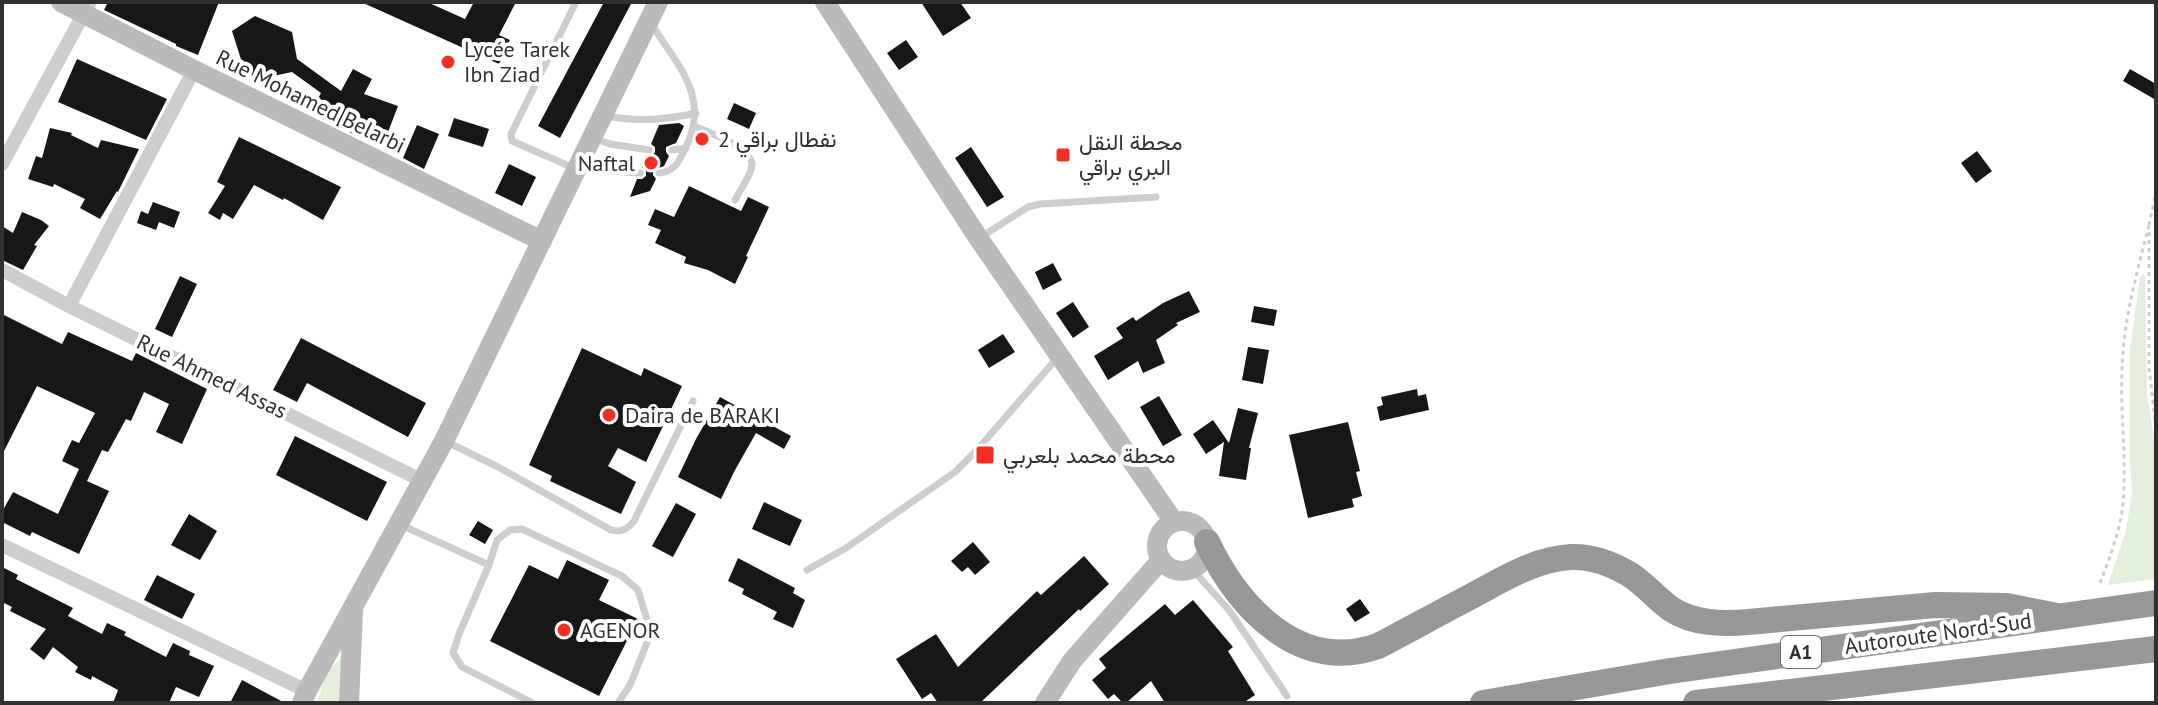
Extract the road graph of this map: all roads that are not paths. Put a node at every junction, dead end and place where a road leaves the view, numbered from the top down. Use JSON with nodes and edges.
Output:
{"nodes":[{"id":1,"x":61,"y":2,"type":"edge"},
{"id":2,"x":576,"y":2,"type":"edge"},
{"id":3,"x":825,"y":2,"type":"edge"},
{"id":4,"x":86,"y":8,"type":"edge"},
{"id":5,"x":653,"y":11,"type":"edge"},
{"id":6,"x":194,"y":70,"type":"junction"},
{"id":7,"x":696,"y":113,"type":"junction"},
{"id":8,"x":603,"y":115,"type":"junction"},
{"id":9,"x":694,"y":126,"type":"junction"},
{"id":10,"x":592,"y":138,"type":"junction"},
{"id":11,"x":686,"y":148,"type":"junction"},
{"id":12,"x":649,"y":150,"type":"dead end"},
{"id":13,"x":672,"y":150,"type":"dead end"},
{"id":14,"x":2,"y":164,"type":"edge"},
{"id":15,"x":576,"y":169,"type":"junction"},
{"id":16,"x":640,"y":173,"type":"dead end"},
{"id":17,"x":659,"y":173,"type":"dead end"},
{"id":18,"x":1156,"y":197,"type":"dead end"},
{"id":19,"x":735,"y":200,"type":"dead end"},
{"id":20,"x":979,"y":239,"type":"junction"},
{"id":21,"x":542,"y":241,"type":"junction"},
{"id":22,"x":2,"y":270,"type":"edge"},
{"id":23,"x":69,"y":306,"type":"junction"},
{"id":24,"x":1059,"y":356,"type":"junction"},
{"id":25,"x":693,"y":401,"type":"dead end"},
{"id":26,"x":444,"y":441,"type":"junction"},
{"id":27,"x":423,"y":481,"type":"junction"},
{"id":28,"x":1174,"y":522,"type":"junction"},
{"id":29,"x":399,"y":524,"type":"junction"},
{"id":30,"x":1207,"y":542,"type":"junction"},
{"id":31,"x":2,"y":545,"type":"edge"},
{"id":32,"x":1161,"y":560,"type":"junction"},
{"id":33,"x":489,"y":565,"type":"junction"},
{"id":34,"x":1192,"y":569,"type":"junction"},
{"id":35,"x":807,"y":570,"type":"dead end"},
{"id":36,"x":2156,"y":603,"type":"edge"},
{"id":37,"x":353,"y":607,"type":"junction"},
{"id":38,"x":2057,"y":616,"type":"junction"},
{"id":39,"x":2146,"y":650,"type":"edge"},
{"id":40,"x":1834,"y":686,"type":"junction"},
{"id":41,"x":1287,"y":696,"type":"dead end"},
{"id":42,"x":304,"y":697,"type":"edge"},
{"id":43,"x":349,"y":703,"type":"edge"},
{"id":44,"x":533,"y":703,"type":"edge"},
{"id":45,"x":618,"y":703,"type":"edge"},
{"id":46,"x":1045,"y":703,"type":"edge"},
{"id":47,"x":1483,"y":703,"type":"edge"},
{"id":48,"x":1696,"y":703,"type":"edge"},
{"id":49,"x":1772,"y":703,"type":"edge"}],
"edges":[{"from":1,"to":4,"type":"main road","name":"Rue Mohamed Belarbi"},
{"from":2,"to":15,"type":"lane"},
{"from":3,"to":20,"type":"main road"},
{"from":4,"to":6,"type":"main road","name":"Rue Mohamed Belarbi"},
{"from":4,"to":14,"type":"street"},
{"from":5,"to":7,"type":"lane"},
{"from":5,"to":8,"type":"main road"},
{"from":6,"to":21,"type":"main road","name":"Rue Mohamed Belarbi"},
{"from":6,"to":23,"type":"street"},
{"from":7,"to":8,"type":"lane"},
{"from":7,"to":9,"type":"lane"},
{"from":8,"to":10,"type":"main road"},
{"from":9,"to":11,"type":"lane"},
{"from":9,"to":19,"type":"lane"},
{"from":10,"to":12,"type":"lane"},
{"from":10,"to":15,"type":"main road"},
{"from":11,"to":13,"type":"lane"},
{"from":11,"to":17,"type":"lane"},
{"from":15,"to":16,"type":"lane"},
{"from":15,"to":21,"type":"main road"},
{"from":18,"to":20,"type":"lane"},
{"from":20,"to":24,"type":"main road"},
{"from":21,"to":26,"type":"main road"},
{"from":22,"to":23,"type":"street","name":"Rue Ahmed Assas"},
{"from":23,"to":27,"type":"street","name":"Rue Ahmed Assas"},
{"from":24,"to":28,"type":"main road"},
{"from":24,"to":35,"type":"lane"},
{"from":25,"to":26,"type":"lane"},
{"from":26,"to":27,"type":"main road"},
{"from":27,"to":29,"type":"main road"},
{"from":28,"to":30,"type":"main road"},
{"from":28,"to":32,"type":"main road"},
{"from":29,"to":33,"type":"lane"},
{"from":29,"to":37,"type":"main road"},
{"from":30,"to":34,"type":"main road"},
{"from":30,"to":38,"type":"highway"},
{"from":31,"to":42,"type":"street"},
{"from":32,"to":34,"type":"main road"},
{"from":32,"to":46,"type":"main road"},
{"from":33,"to":44,"type":"lane"},
{"from":33,"to":45,"type":"lane"},
{"from":34,"to":41,"type":"lane"},
{"from":36,"to":38,"type":"highway","name":"Autoroute Nord-Sud","number":"A1"},
{"from":37,"to":42,"type":"main road"},
{"from":37,"to":43,"type":"main road"},
{"from":38,"to":47,"type":"highway","name":"Autoroute Nord-Sud","number":"A1"},
{"from":39,"to":40,"type":"highway","name":"Autoroute Nord-Sud","number":"A1"},
{"from":40,"to":48,"type":"highway","name":"Autoroute Nord-Sud","number":"A1"},
{"from":40,"to":49,"type":"highway"}]}
